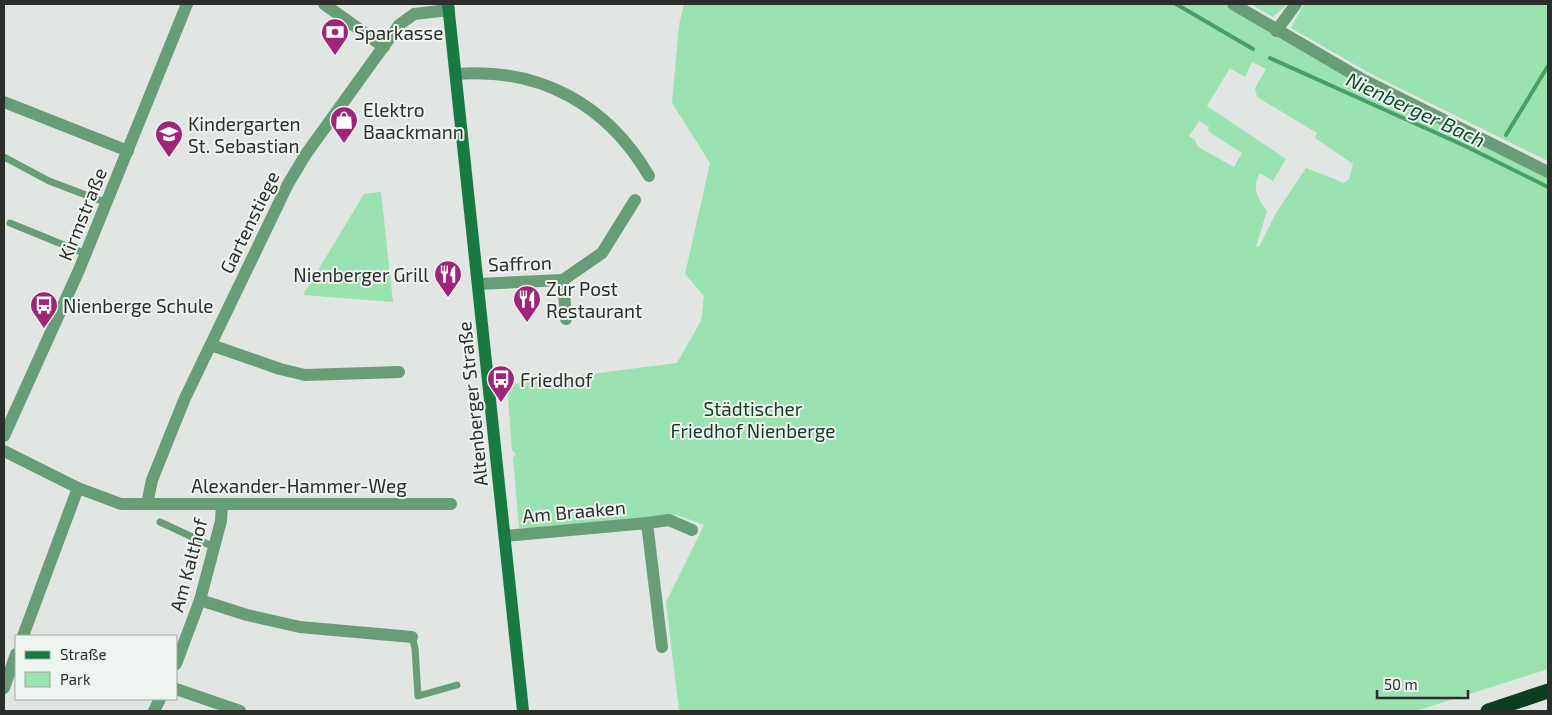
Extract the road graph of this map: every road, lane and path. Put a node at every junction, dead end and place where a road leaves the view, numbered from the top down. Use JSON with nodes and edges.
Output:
{"nodes":[{"id":1,"x":186,"y":4,"type":"edge"},
{"id":2,"x":324,"y":4,"type":"edge"},
{"id":3,"x":1233,"y":4,"type":"edge"},
{"id":4,"x":1296,"y":4,"type":"edge"},
{"id":5,"x":449,"y":7,"type":"edge"},
{"id":6,"x":1276,"y":31,"type":"junction"},
{"id":7,"x":384,"y":47,"type":"junction"},
{"id":8,"x":456,"y":74,"type":"junction"},
{"id":9,"x":4,"y":102,"type":"edge"},
{"id":10,"x":128,"y":151,"type":"junction"},
{"id":11,"x":4,"y":157,"type":"edge"},
{"id":12,"x":1548,"y":172,"type":"edge"},
{"id":13,"x":649,"y":176,"type":"dead end"},
{"id":14,"x":635,"y":200,"type":"dead end"},
{"id":15,"x":107,"y":203,"type":"junction"},
{"id":16,"x":10,"y":224,"type":"dead end"},
{"id":17,"x":86,"y":254,"type":"junction"},
{"id":18,"x":564,"y":280,"type":"junction"},
{"id":19,"x":478,"y":284,"type":"junction"},
{"id":20,"x":566,"y":319,"type":"dead end"},
{"id":21,"x":211,"y":345,"type":"junction"},
{"id":22,"x":399,"y":372,"type":"dead end"},
{"id":23,"x":4,"y":436,"type":"edge"},
{"id":24,"x":4,"y":451,"type":"edge"},
{"id":25,"x":78,"y":488,"type":"junction"},
{"id":26,"x":147,"y":504,"type":"junction"},
{"id":27,"x":222,"y":504,"type":"junction"},
{"id":28,"x":450,"y":504,"type":"dead end"},
{"id":29,"x":160,"y":522,"type":"dead end"},
{"id":30,"x":647,"y":523,"type":"junction"},
{"id":31,"x":692,"y":530,"type":"dead end"},
{"id":32,"x":505,"y":536,"type":"junction"},
{"id":33,"x":214,"y":547,"type":"junction"},
{"id":34,"x":200,"y":600,"type":"junction"},
{"id":35,"x":23,"y":635,"type":"edge"},
{"id":36,"x":412,"y":637,"type":"joint"},
{"id":37,"x":662,"y":647,"type":"dead end"},
{"id":38,"x":15,"y":657,"type":"edge"},
{"id":39,"x":178,"y":659,"type":"edge"},
{"id":40,"x":457,"y":685,"type":"dead end"},
{"id":41,"x":4,"y":688,"type":"edge"},
{"id":42,"x":178,"y":690,"type":"edge"},
{"id":43,"x":1548,"y":691,"type":"edge"},
{"id":44,"x":240,"y":711,"type":"edge"},
{"id":45,"x":523,"y":711,"type":"edge"},
{"id":46,"x":1488,"y":711,"type":"edge"}],
"edges":[{"from":1,"to":10,"type":"street","name":"Kirmstraße"},
{"from":2,"to":7,"type":"street"},
{"from":3,"to":6,"type":"street"},
{"from":4,"to":6,"type":"street"},
{"from":5,"to":7,"type":"street","name":"Gartenstiege"},
{"from":5,"to":8,"type":"main road","name":"Altenberger Straße"},
{"from":6,"to":12,"type":"street"},
{"from":7,"to":21,"type":"street","name":"Gartenstiege"},
{"from":8,"to":13,"type":"street"},
{"from":8,"to":19,"type":"main road","name":"Altenberger Straße"},
{"from":9,"to":10,"type":"street"},
{"from":10,"to":15,"type":"street","name":"Kirmstraße"},
{"from":11,"to":15,"type":"lane"},
{"from":14,"to":18,"type":"street","name":"Saffron"},
{"from":15,"to":17,"type":"street","name":"Kirmstraße"},
{"from":16,"to":17,"type":"lane"},
{"from":17,"to":23,"type":"street","name":"Kirmstraße"},
{"from":18,"to":19,"type":"street","name":"Saffron"},
{"from":18,"to":20,"type":"street","name":"Saffron"},
{"from":19,"to":32,"type":"main road","name":"Altenberger Straße"},
{"from":21,"to":22,"type":"street"},
{"from":21,"to":26,"type":"street","name":"Gartenstiege"},
{"from":24,"to":25,"type":"street","name":"Alexander-Hammer-Weg"},
{"from":25,"to":26,"type":"street","name":"Alexander-Hammer-Weg"},
{"from":25,"to":35,"type":"street"},
{"from":26,"to":27,"type":"street","name":"Alexander-Hammer-Weg"},
{"from":27,"to":28,"type":"street","name":"Alexander-Hammer-Weg"},
{"from":27,"to":33,"type":"street","name":"Am Kalthof"},
{"from":29,"to":33,"type":"lane"},
{"from":30,"to":31,"type":"street","name":"Am Braaken"},
{"from":30,"to":32,"type":"street","name":"Am Braaken"},
{"from":30,"to":37,"type":"street","name":"Am Braaken"},
{"from":32,"to":45,"type":"main road","name":"Altenberger Straße"},
{"from":33,"to":34,"type":"street","name":"Am Kalthof"},
{"from":34,"to":36,"type":"street"},
{"from":34,"to":39,"type":"street","name":"Am Kalthof"},
{"from":36,"to":40,"type":"lane"},
{"from":38,"to":41,"type":"street"},
{"from":42,"to":44,"type":"street"},
{"from":43,"to":46,"type":"highway"}]}
